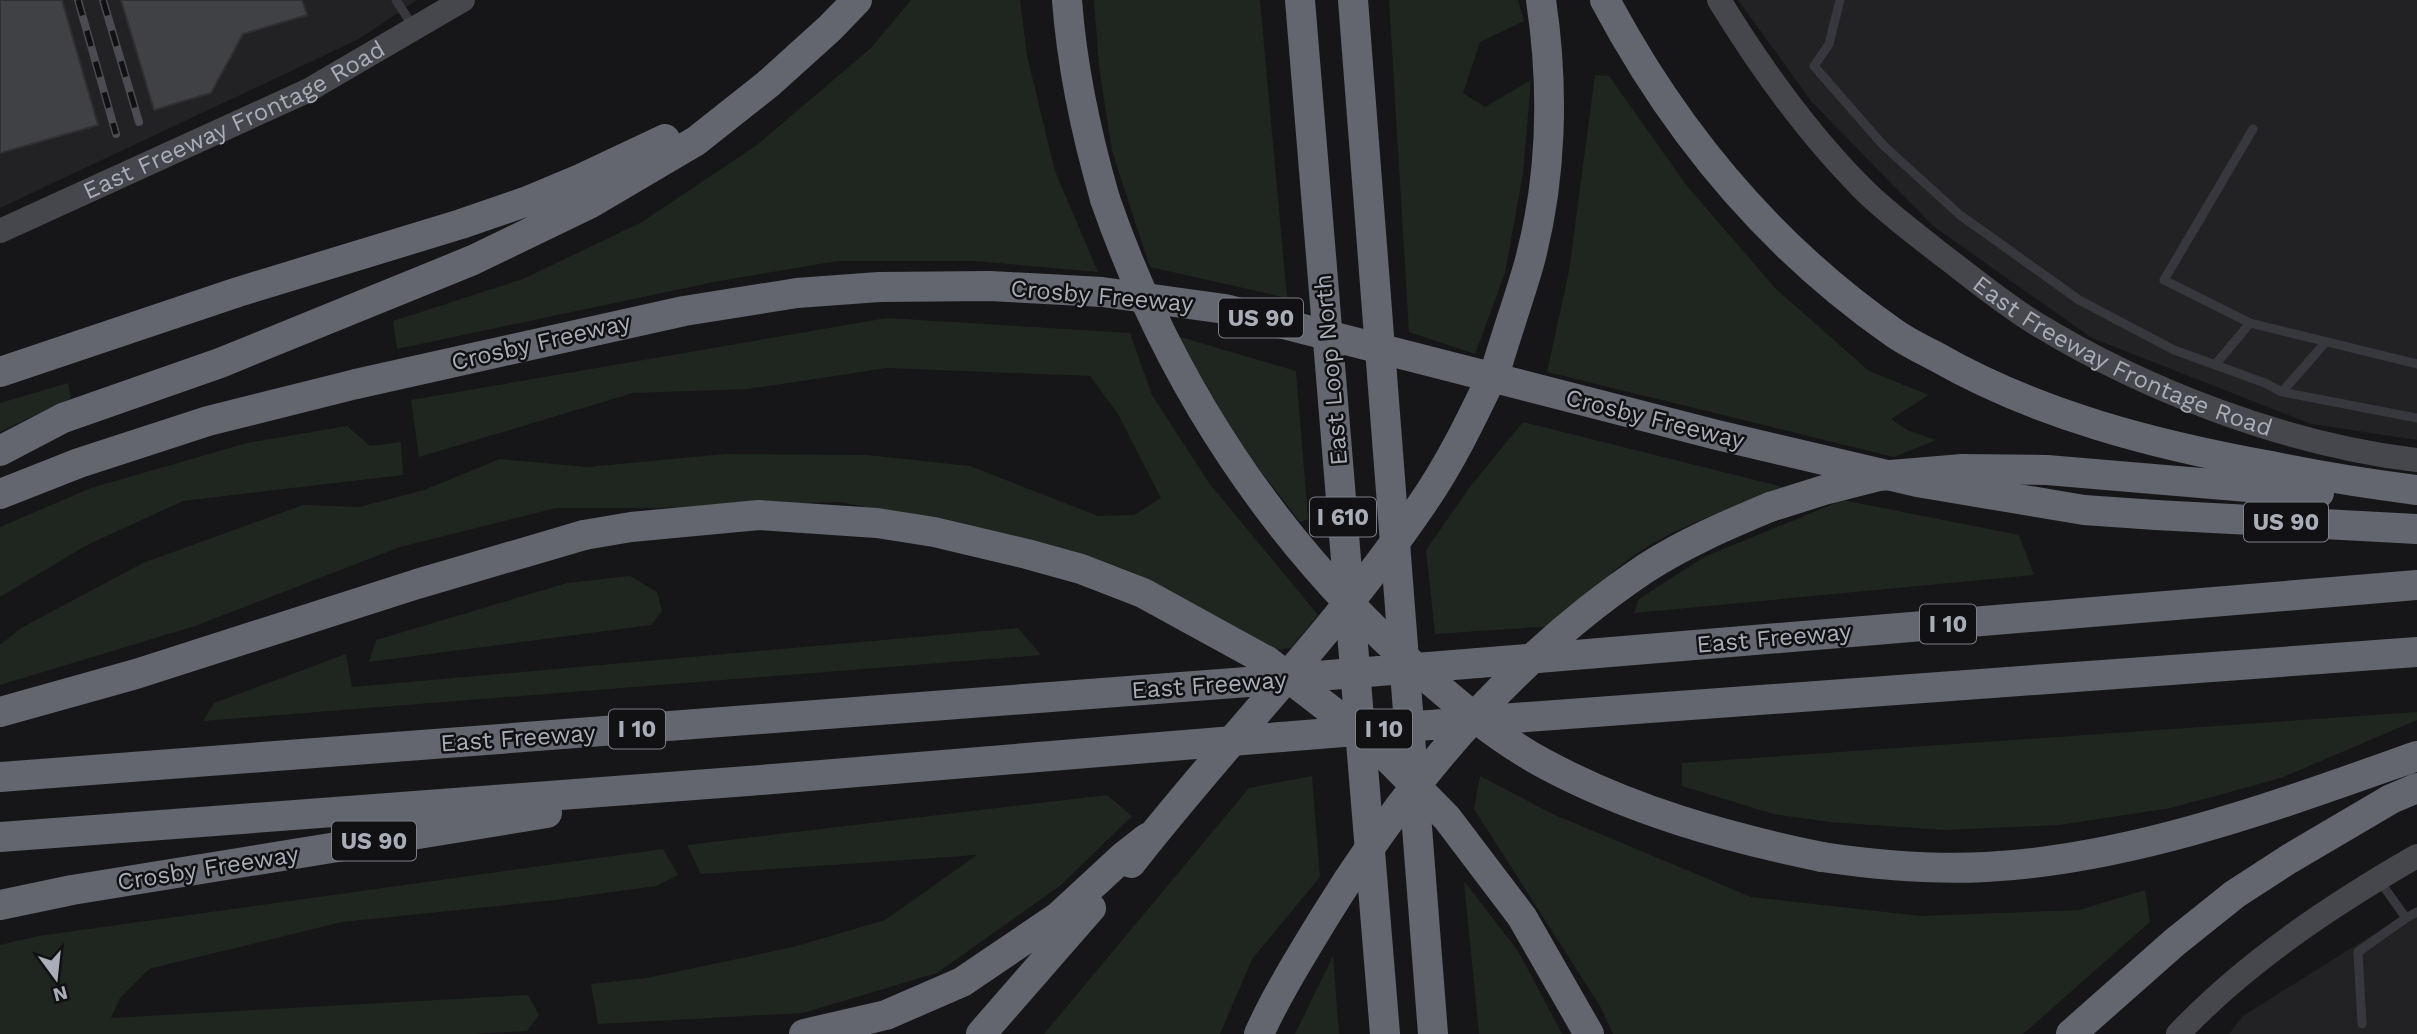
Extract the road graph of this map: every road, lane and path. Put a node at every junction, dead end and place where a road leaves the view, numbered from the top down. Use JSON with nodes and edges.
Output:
{"nodes":[{"id":1,"x":396,"y":0,"type":"edge"},
{"id":2,"x":463,"y":0,"type":"edge"},
{"id":3,"x":858,"y":0,"type":"edge"},
{"id":4,"x":1067,"y":0,"type":"edge"},
{"id":5,"x":1300,"y":0,"type":"edge"},
{"id":6,"x":1353,"y":0,"type":"edge"},
{"id":7,"x":1541,"y":0,"type":"edge"},
{"id":8,"x":1605,"y":0,"type":"edge"},
{"id":9,"x":1719,"y":0,"type":"edge"},
{"id":10,"x":1840,"y":0,"type":"edge"},
{"id":11,"x":830,"y":28,"type":"junction"},
{"id":12,"x":415,"y":30,"type":"junction"},
{"id":13,"x":2253,"y":129,"type":"dead end"},
{"id":14,"x":0,"y":231,"type":"edge"},
{"id":15,"x":2250,"y":323,"type":"junction"},
{"id":16,"x":2325,"y":343,"type":"junction"},
{"id":17,"x":2215,"y":365,"type":"junction"},
{"id":18,"x":2417,"y":365,"type":"edge"},
{"id":19,"x":0,"y":372,"type":"edge"},
{"id":20,"x":2282,"y":392,"type":"junction"},
{"id":21,"x":2417,"y":418,"type":"edge"},
{"id":22,"x":0,"y":451,"type":"edge"},
{"id":23,"x":2417,"y":460,"type":"edge"},
{"id":24,"x":2417,"y":490,"type":"edge"},
{"id":25,"x":0,"y":494,"type":"edge"},
{"id":26,"x":2417,"y":500,"type":"edge"},
{"id":27,"x":2417,"y":529,"type":"edge"},
{"id":28,"x":2417,"y":585,"type":"edge"},
{"id":29,"x":2417,"y":652,"type":"edge"},
{"id":30,"x":0,"y":712,"type":"edge"},
{"id":31,"x":2417,"y":756,"type":"edge"},
{"id":32,"x":0,"y":777,"type":"edge"},
{"id":33,"x":748,"y":781,"type":"junction"},
{"id":34,"x":2417,"y":788,"type":"edge"},
{"id":35,"x":0,"y":837,"type":"edge"},
{"id":36,"x":2417,"y":856,"type":"edge"},
{"id":37,"x":1127,"y":860,"type":"junction"},
{"id":38,"x":2378,"y":878,"type":"junction"},
{"id":39,"x":0,"y":905,"type":"edge"},
{"id":40,"x":2417,"y":912,"type":"edge"},
{"id":41,"x":2406,"y":918,"type":"junction"},
{"id":42,"x":2362,"y":1024,"type":"dead end"},
{"id":43,"x":804,"y":1034,"type":"edge"},
{"id":44,"x":981,"y":1034,"type":"edge"},
{"id":45,"x":1259,"y":1034,"type":"edge"},
{"id":46,"x":1385,"y":1034,"type":"edge"},
{"id":47,"x":1433,"y":1034,"type":"edge"},
{"id":48,"x":1589,"y":1034,"type":"edge"},
{"id":49,"x":2071,"y":1034,"type":"edge"},
{"id":50,"x":2178,"y":1034,"type":"edge"}],
"edges":[{"from":1,"to":12,"type":"lane"},
{"from":2,"to":12,"type":"main road","name":"East Freeway Frontage Road"},
{"from":3,"to":11,"type":"highway"},
{"from":4,"to":31,"type":"highway","bridge":true},
{"from":5,"to":46,"type":"highway","name":"East Loop North","number":"I 610"},
{"from":6,"to":47,"type":"highway","name":"East Loop North","number":"I 610"},
{"from":7,"to":37,"type":"highway","bridge":true},
{"from":8,"to":24,"type":"highway"},
{"from":9,"to":23,"type":"main road","name":"East Freeway Frontage Road"},
{"from":10,"to":17,"type":"lane"},
{"from":11,"to":19,"type":"highway"},
{"from":11,"to":22,"type":"highway"},
{"from":12,"to":14,"type":"main road","name":"East Freeway Frontage Road"},
{"from":13,"to":15,"type":"lane"},
{"from":15,"to":16,"type":"lane"},
{"from":15,"to":17,"type":"lane"},
{"from":16,"to":18,"type":"lane"},
{"from":16,"to":20,"type":"lane"},
{"from":17,"to":20,"type":"lane"},
{"from":20,"to":21,"type":"lane"},
{"from":25,"to":27,"type":"highway","name":"Crosby Freeway","number":"US 90","bridge":true},
{"from":26,"to":45,"type":"highway","bridge":true},
{"from":28,"to":32,"type":"highway","name":"East Freeway","number":"I 10","bridge":true},
{"from":29,"to":33,"type":"highway","number":"I 10","bridge":true},
{"from":30,"to":48,"type":"highway","bridge":true},
{"from":33,"to":35,"type":"highway","number":"I 10"},
{"from":33,"to":39,"type":"highway","name":"Crosby Freeway","number":"US 90"},
{"from":34,"to":49,"type":"highway"},
{"from":36,"to":38,"type":"main road"},
{"from":37,"to":43,"type":"highway"},
{"from":37,"to":44,"type":"highway"},
{"from":38,"to":41,"type":"lane"},
{"from":38,"to":50,"type":"main road"},
{"from":40,"to":41,"type":"lane"},
{"from":41,"to":42,"type":"lane"}]}
